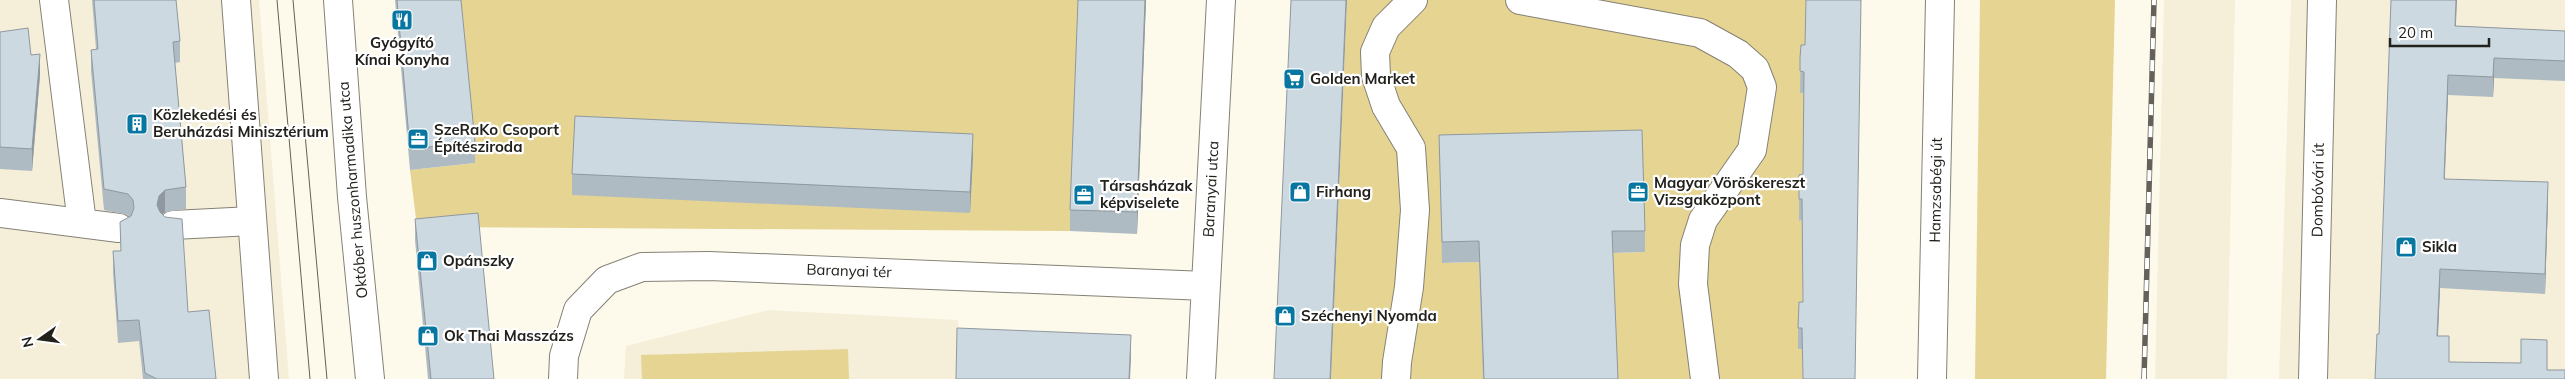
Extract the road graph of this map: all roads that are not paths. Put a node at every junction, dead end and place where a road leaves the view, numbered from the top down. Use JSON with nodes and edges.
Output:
{"nodes":[{"id":1,"x":54,"y":0,"type":"edge"},
{"id":2,"x":236,"y":0,"type":"edge"},
{"id":3,"x":338,"y":0,"type":"edge"},
{"id":4,"x":1221,"y":0,"type":"edge"},
{"id":5,"x":1413,"y":0,"type":"edge"},
{"id":6,"x":1520,"y":0,"type":"edge"},
{"id":7,"x":1940,"y":0,"type":"edge"},
{"id":8,"x":2322,"y":0,"type":"edge"},
{"id":9,"x":0,"y":213,"type":"edge"},
{"id":10,"x":252,"y":221,"type":"junction"},
{"id":11,"x":173,"y":225,"type":"edge"},
{"id":12,"x":119,"y":228,"type":"edge"},
{"id":13,"x":65,"y":229,"type":"junction"},
{"id":14,"x":1206,"y":286,"type":"junction"},
{"id":15,"x":264,"y":379,"type":"edge"},
{"id":16,"x":370,"y":379,"type":"edge"},
{"id":17,"x":563,"y":379,"type":"edge"},
{"id":18,"x":1202,"y":379,"type":"edge"},
{"id":19,"x":1396,"y":379,"type":"edge"},
{"id":20,"x":1705,"y":379,"type":"edge"},
{"id":21,"x":1932,"y":379,"type":"edge"},
{"id":22,"x":2313,"y":379,"type":"edge"}],
"edges":[{"from":1,"to":13,"type":"street"},
{"from":2,"to":10,"type":"street"},
{"from":3,"to":16,"type":"street","name":"Október huszonharmadika utca"},
{"from":4,"to":14,"type":"street","name":"Baranyai utca"},
{"from":5,"to":19,"type":"street"},
{"from":6,"to":20,"type":"street"},
{"from":7,"to":21,"type":"street","name":"Hamzsabégi út"},
{"from":8,"to":22,"type":"street","name":"Dombóvári út"},
{"from":9,"to":13,"type":"street"},
{"from":10,"to":11,"type":"street"},
{"from":10,"to":15,"type":"street"},
{"from":12,"to":13,"type":"street"},
{"from":14,"to":17,"type":"street","name":"Baranyai tér"},
{"from":14,"to":18,"type":"street","name":"Baranyai utca"}]}
